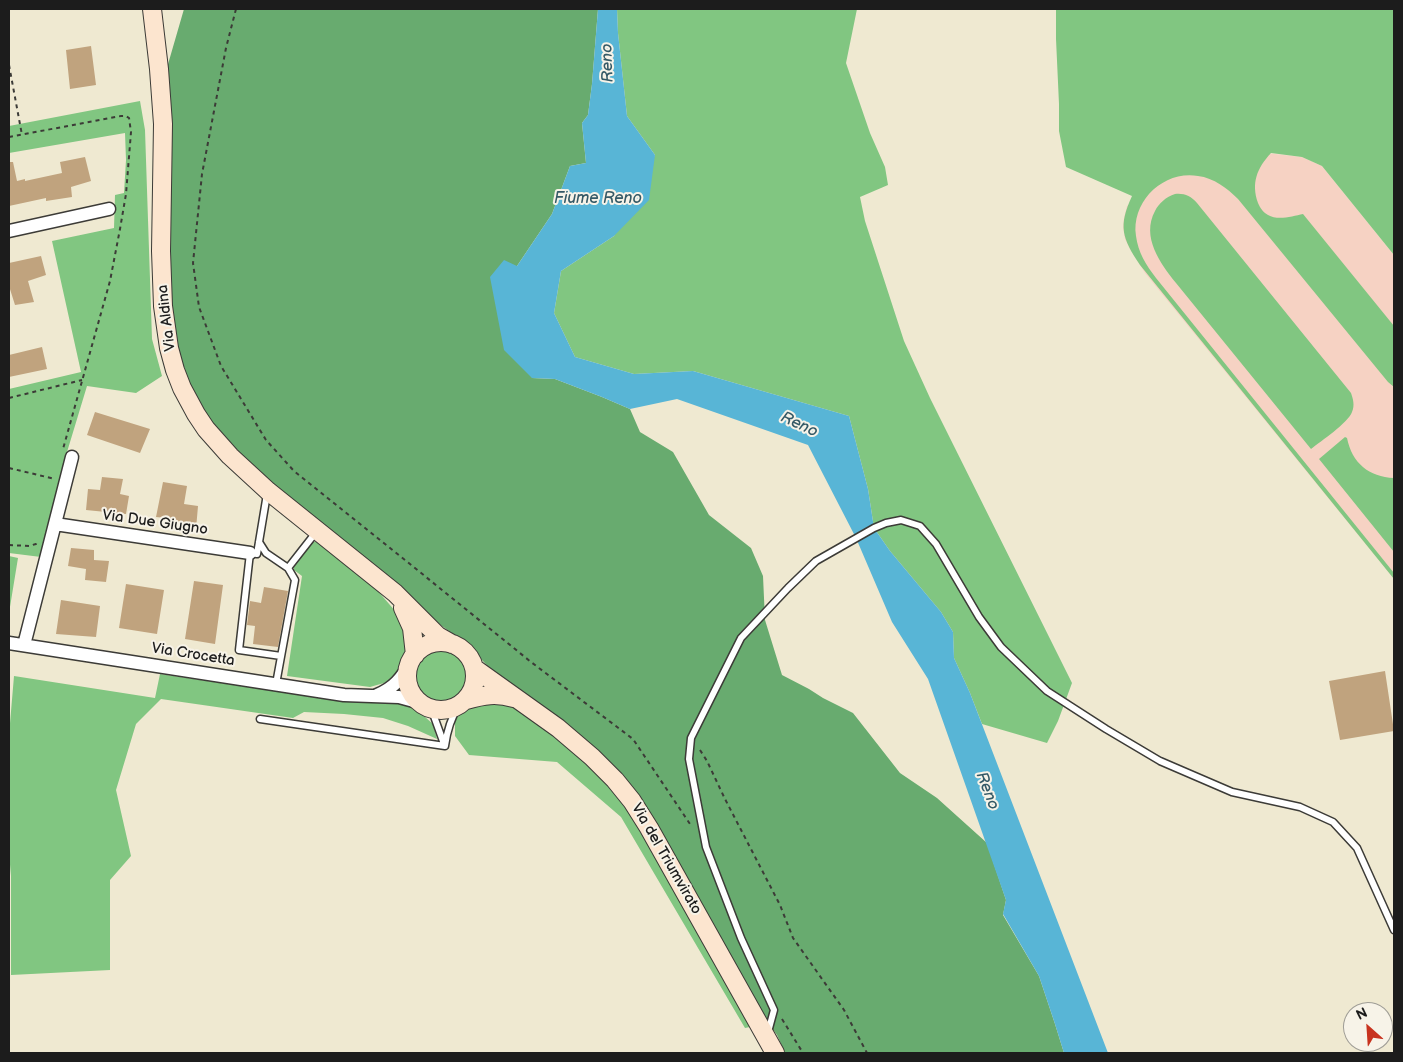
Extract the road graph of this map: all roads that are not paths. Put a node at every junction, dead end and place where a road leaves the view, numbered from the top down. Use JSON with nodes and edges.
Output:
{"nodes":[{"id":1,"x":152,"y":9,"type":"edge"},
{"id":2,"x":109,"y":209,"type":"dead end"},
{"id":3,"x":9,"y":231,"type":"edge"},
{"id":4,"x":71,"y":460,"type":"road end"},
{"id":5,"x":268,"y":490,"type":"junction"},
{"id":6,"x":55,"y":524,"type":"junction"},
{"id":7,"x":317,"y":530,"type":"junction"},
{"id":8,"x":259,"y":542,"type":"junction"},
{"id":9,"x":250,"y":553,"type":"junction"},
{"id":10,"x":288,"y":568,"type":"junction"},
{"id":11,"x":372,"y":574,"type":"junction"},
{"id":12,"x":9,"y":643,"type":"edge"},
{"id":13,"x":452,"y":644,"type":"junction"},
{"id":14,"x":24,"y":645,"type":"junction"},
{"id":15,"x":281,"y":656,"type":"junction"},
{"id":16,"x":412,"y":659,"type":"junction"},
{"id":17,"x":474,"y":668,"type":"junction"},
{"id":18,"x":276,"y":684,"type":"junction"},
{"id":19,"x":372,"y":696,"type":"junction"},
{"id":20,"x":516,"y":698,"type":"junction"},
{"id":21,"x":462,"y":702,"type":"junction"},
{"id":22,"x":426,"y":705,"type":"junction"},
{"id":23,"x":260,"y":719,"type":"dead end"},
{"id":24,"x":445,"y":746,"type":"junction"},
{"id":25,"x":1394,"y":930,"type":"edge"},
{"id":26,"x":766,"y":1037,"type":"junction"},
{"id":27,"x":775,"y":1053,"type":"edge"}],
"edges":[{"from":1,"to":5,"type":"street","name":"Via Aldina"},
{"from":2,"to":3,"type":"street"},
{"from":4,"to":6,"type":"street"},
{"from":5,"to":7,"type":"street","name":"Via Aldina"},
{"from":5,"to":8,"type":"lane"},
{"from":6,"to":9,"type":"street","name":"Via Due Giugno"},
{"from":6,"to":14,"type":"street"},
{"from":7,"to":10,"type":"lane"},
{"from":7,"to":11,"type":"street","name":"Via Aldina"},
{"from":8,"to":9,"type":"lane"},
{"from":8,"to":10,"type":"lane"},
{"from":9,"to":15,"type":"lane"},
{"from":10,"to":15,"type":"lane"},
{"from":11,"to":13,"type":"street","name":"Via Aldina"},
{"from":11,"to":16,"type":"street","name":"Via Aldina"},
{"from":12,"to":14,"type":"street","name":"Via Crocetta"},
{"from":13,"to":16,"type":"street"},
{"from":13,"to":17,"type":"street"},
{"from":14,"to":18,"type":"street","name":"Via Crocetta"},
{"from":15,"to":18,"type":"lane"},
{"from":16,"to":19,"type":"street","name":"Via Crocetta"},
{"from":16,"to":22,"type":"street"},
{"from":17,"to":20,"type":"street","name":"Via del Triumvirato"},
{"from":17,"to":21,"type":"street"},
{"from":18,"to":19,"type":"street","name":"Via Crocetta"},
{"from":19,"to":22,"type":"street","name":"Via Crocetta"},
{"from":20,"to":21,"type":"street","name":"Via del Triumvirato"},
{"from":20,"to":26,"type":"street","name":"Via del Triumvirato"},
{"from":21,"to":22,"type":"street"},
{"from":21,"to":24,"type":"lane"},
{"from":22,"to":24,"type":"lane"},
{"from":23,"to":24,"type":"lane"},
{"from":25,"to":26,"type":"lane"},
{"from":26,"to":27,"type":"street","name":"Via del Triumvirato"}]}
